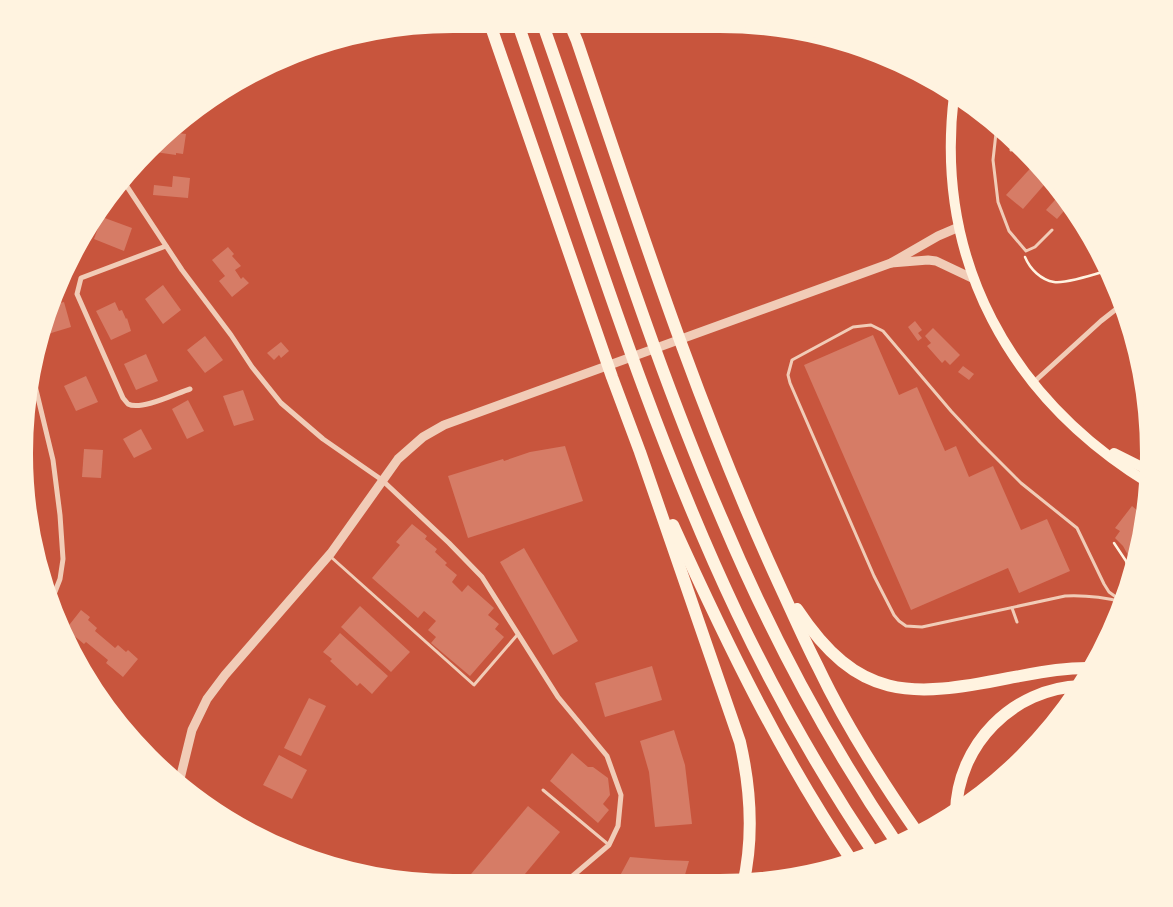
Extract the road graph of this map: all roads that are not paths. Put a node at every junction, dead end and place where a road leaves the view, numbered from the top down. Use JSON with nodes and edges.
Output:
{"nodes":[{"id":1,"x":492,"y":30,"type":"edge"},
{"id":2,"x":520,"y":30,"type":"edge"},
{"id":3,"x":545,"y":30,"type":"edge"},
{"id":4,"x":573,"y":30,"type":"edge"},
{"id":5,"x":575,"y":30,"type":"edge"},
{"id":6,"x":577,"y":40,"type":"junction"},
{"id":7,"x":953,"y":100,"type":"edge"},
{"id":8,"x":996,"y":133,"type":"edge"},
{"id":9,"x":125,"y":186,"type":"edge"},
{"id":10,"x":959,"y":227,"type":"junction"},
{"id":11,"x":1052,"y":230,"type":"dead end"},
{"id":12,"x":166,"y":246,"type":"junction"},
{"id":13,"x":891,"y":262,"type":"junction"},
{"id":14,"x":974,"y":279,"type":"junction"},
{"id":15,"x":1118,"y":308,"type":"edge"},
{"id":16,"x":1033,"y":383,"type":"junction"},
{"id":17,"x":36,"y":388,"type":"edge"},
{"id":18,"x":190,"y":389,"type":"dead end"},
{"id":19,"x":1087,"y":438,"type":"junction"},
{"id":20,"x":640,"y":452,"type":"junction"},
{"id":21,"x":1143,"y":467,"type":"edge"},
{"id":22,"x":1142,"y":479,"type":"edge"},
{"id":23,"x":382,"y":480,"type":"junction"},
{"id":24,"x":329,"y":555,"type":"junction"},
{"id":25,"x":770,"y":564,"type":"junction"},
{"id":26,"x":54,"y":595,"type":"edge"},
{"id":27,"x":1118,"y":598,"type":"edge"},
{"id":28,"x":1117,"y":601,"type":"edge"},
{"id":29,"x":1012,"y":608,"type":"junction"},
{"id":30,"x":1017,"y":622,"type":"dead end"},
{"id":31,"x":518,"y":634,"type":"junction"},
{"id":32,"x":1084,"y":668,"type":"edge"},
{"id":33,"x":1073,"y":687,"type":"edge"},
{"id":34,"x":180,"y":777,"type":"edge"},
{"id":35,"x":543,"y":790,"type":"dead end"},
{"id":36,"x":957,"y":804,"type":"edge"},
{"id":37,"x":914,"y":829,"type":"edge"},
{"id":38,"x":894,"y":839,"type":"edge"},
{"id":39,"x":609,"y":845,"type":"junction"},
{"id":40,"x":871,"y":849,"type":"edge"},
{"id":41,"x":850,"y":857,"type":"edge"},
{"id":42,"x":744,"y":876,"type":"edge"},
{"id":43,"x":571,"y":877,"type":"edge"}],
"edges":[{"from":1,"to":20,"type":"highway"},
{"from":2,"to":40,"type":"highway"},
{"from":3,"to":38,"type":"highway"},
{"from":4,"to":6,"type":"highway"},
{"from":5,"to":6,"type":"highway"},
{"from":6,"to":25,"type":"highway"},
{"from":7,"to":10,"type":"main road"},
{"from":8,"to":11,"type":"lane"},
{"from":9,"to":12,"type":"street"},
{"from":10,"to":13,"type":"street"},
{"from":10,"to":14,"type":"main road"},
{"from":12,"to":18,"type":"street"},
{"from":12,"to":23,"type":"street"},
{"from":13,"to":14,"type":"street"},
{"from":13,"to":23,"type":"street"},
{"from":14,"to":16,"type":"main road"},
{"from":15,"to":16,"type":"street"},
{"from":16,"to":19,"type":"main road"},
{"from":17,"to":26,"type":"street"},
{"from":19,"to":21,"type":"main road"},
{"from":19,"to":22,"type":"main road"},
{"from":20,"to":41,"type":"highway"},
{"from":20,"to":42,"type":"highway"},
{"from":23,"to":24,"type":"street"},
{"from":23,"to":31,"type":"street"},
{"from":24,"to":31,"type":"lane"},
{"from":24,"to":34,"type":"street"},
{"from":25,"to":32,"type":"highway"},
{"from":25,"to":37,"type":"highway"},
{"from":27,"to":29,"type":"lane"},
{"from":28,"to":29,"type":"lane"},
{"from":29,"to":30,"type":"lane"},
{"from":31,"to":39,"type":"street"},
{"from":33,"to":36,"type":"highway"},
{"from":35,"to":39,"type":"lane"},
{"from":39,"to":43,"type":"street"}]}
